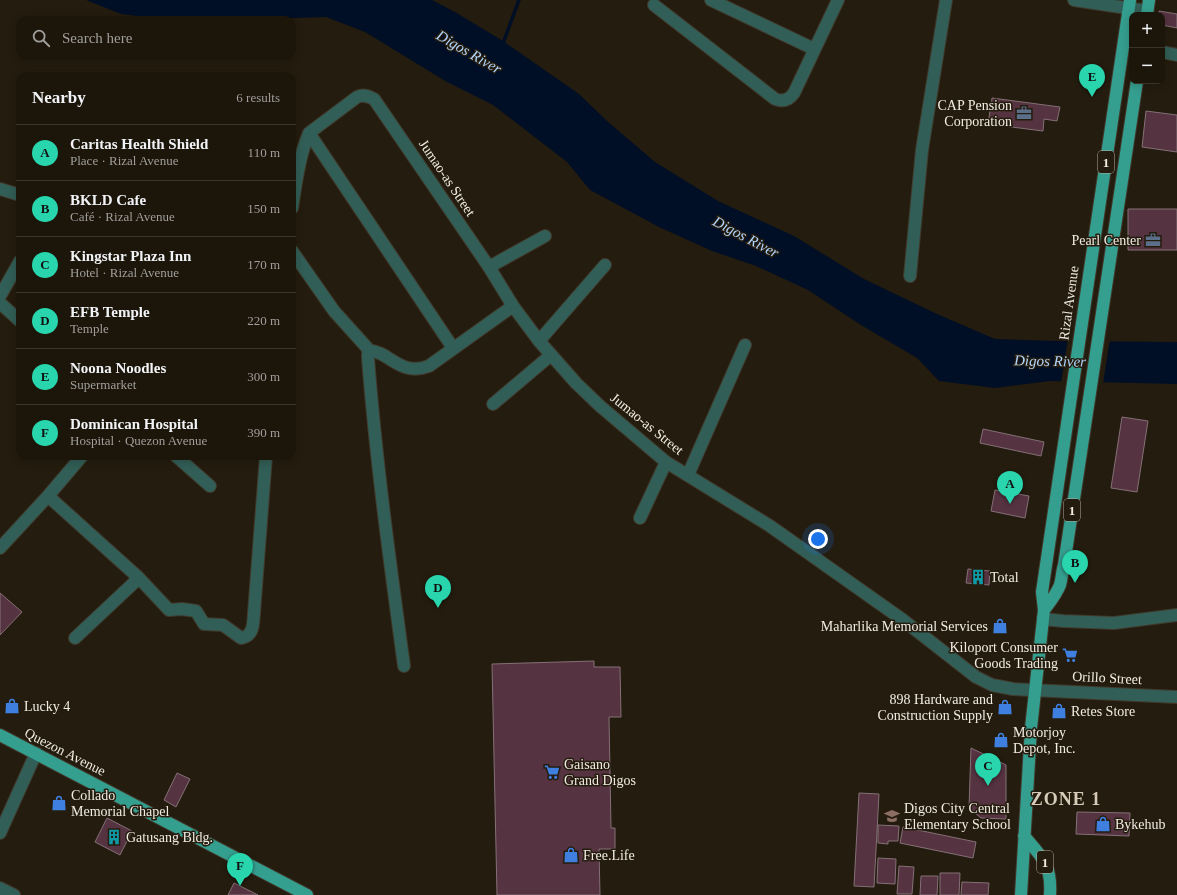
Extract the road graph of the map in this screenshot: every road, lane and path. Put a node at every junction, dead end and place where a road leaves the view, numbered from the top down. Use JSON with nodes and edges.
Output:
{"nodes":[{"id":1,"x":711,"y":0,"type":"edge"},
{"id":2,"x":946,"y":0,"type":"edge"},
{"id":3,"x":1074,"y":0,"type":"edge"},
{"id":4,"x":833,"y":2,"type":"edge"},
{"id":5,"x":1129,"y":4,"type":"edge"},
{"id":6,"x":652,"y":6,"type":"edge"},
{"id":7,"x":1148,"y":9,"type":"edge"},
{"id":8,"x":814,"y":49,"type":"junction"},
{"id":9,"x":1165,"y":53,"type":"edge"},
{"id":10,"x":1177,"y":55,"type":"edge"},
{"id":11,"x":1137,"y":84,"type":"edge"},
{"id":12,"x":309,"y":133,"type":"junction"},
{"id":13,"x":296,"y":184,"type":"edge"},
{"id":14,"x":0,"y":189,"type":"edge"},
{"id":15,"x":16,"y":194,"type":"edge"},
{"id":16,"x":545,"y":236,"type":"dead end"},
{"id":17,"x":296,"y":258,"type":"edge"},
{"id":18,"x":605,"y":265,"type":"dead end"},
{"id":19,"x":489,"y":267,"type":"junction"},
{"id":20,"x":16,"y":268,"type":"edge"},
{"id":21,"x":910,"y":276,"type":"dead end"},
{"id":22,"x":0,"y":296,"type":"edge"},
{"id":23,"x":0,"y":303,"type":"edge"},
{"id":24,"x":513,"y":306,"type":"junction"},
{"id":25,"x":16,"y":317,"type":"edge"},
{"id":26,"x":538,"y":341,"type":"junction"},
{"id":27,"x":745,"y":345,"type":"dead end"},
{"id":28,"x":453,"y":348,"type":"junction"},
{"id":29,"x":370,"y":351,"type":"junction"},
{"id":30,"x":551,"y":355,"type":"junction"},
{"id":31,"x":1076,"y":358,"type":"junction"},
{"id":32,"x":1095,"y":361,"type":"junction"},
{"id":33,"x":494,"y":404,"type":"dead end"},
{"id":34,"x":79,"y":460,"type":"edge"},
{"id":35,"x":181,"y":460,"type":"edge"},
{"id":36,"x":266,"y":460,"type":"edge"},
{"id":37,"x":666,"y":462,"type":"junction"},
{"id":38,"x":688,"y":475,"type":"junction"},
{"id":39,"x":210,"y":486,"type":"dead end"},
{"id":40,"x":48,"y":496,"type":"junction"},
{"id":41,"x":640,"y":518,"type":"dead end"},
{"id":42,"x":0,"y":548,"type":"edge"},
{"id":43,"x":139,"y":578,"type":"junction"},
{"id":44,"x":1043,"y":614,"type":"junction"},
{"id":45,"x":1177,"y":615,"type":"edge"},
{"id":46,"x":75,"y":638,"type":"dead end"},
{"id":47,"x":404,"y":666,"type":"dead end"},
{"id":48,"x":1035,"y":690,"type":"junction"},
{"id":49,"x":1177,"y":697,"type":"edge"},
{"id":50,"x":0,"y":735,"type":"edge"},
{"id":51,"x":36,"y":753,"type":"junction"},
{"id":52,"x":0,"y":833,"type":"edge"},
{"id":53,"x":1024,"y":836,"type":"junction"},
{"id":54,"x":0,"y":888,"type":"edge"},
{"id":55,"x":14,"y":895,"type":"edge"},
{"id":56,"x":307,"y":895,"type":"edge"},
{"id":57,"x":1020,"y":895,"type":"edge"},
{"id":58,"x":1050,"y":895,"type":"edge"}],
"edges":[{"from":1,"to":8,"type":"street"},
{"from":2,"to":21,"type":"street"},
{"from":3,"to":5,"type":"street"},
{"from":4,"to":8,"type":"street"},
{"from":5,"to":7,"type":"street"},
{"from":5,"to":31,"type":"main road","name":"Rizal Avenue","number":"1"},
{"from":6,"to":8,"type":"street"},
{"from":9,"to":10,"type":"street"},
{"from":11,"to":32,"type":"main road","name":"Rizal Avenue","number":"1"},
{"from":12,"to":13,"type":"street"},
{"from":12,"to":19,"type":"street","name":"Jumao-as Street"},
{"from":12,"to":28,"type":"street"},
{"from":14,"to":15,"type":"street"},
{"from":16,"to":19,"type":"street"},
{"from":17,"to":29,"type":"street"},
{"from":18,"to":26,"type":"street"},
{"from":19,"to":24,"type":"street","name":"Jumao-as Street"},
{"from":20,"to":22,"type":"street"},
{"from":23,"to":25,"type":"street"},
{"from":24,"to":26,"type":"street","name":"Jumao-as Street"},
{"from":24,"to":28,"type":"street"},
{"from":26,"to":30,"type":"street","name":"Jumao-as Street"},
{"from":27,"to":38,"type":"street"},
{"from":28,"to":29,"type":"street"},
{"from":29,"to":47,"type":"street"},
{"from":30,"to":33,"type":"street"},
{"from":30,"to":37,"type":"street","name":"Jumao-as Street"},
{"from":31,"to":32,"type":"main road"},
{"from":31,"to":44,"type":"main road","name":"Rizal Avenue","number":"1"},
{"from":32,"to":44,"type":"main road","name":"Rizal Avenue","number":"1"},
{"from":34,"to":40,"type":"street"},
{"from":35,"to":39,"type":"street"},
{"from":36,"to":43,"type":"street"},
{"from":37,"to":38,"type":"street","name":"Jumao-as Street"},
{"from":37,"to":41,"type":"street"},
{"from":38,"to":48,"type":"street","name":"Jumao-as Street"},
{"from":40,"to":42,"type":"street"},
{"from":40,"to":43,"type":"street"},
{"from":43,"to":46,"type":"street"},
{"from":44,"to":45,"type":"street"},
{"from":44,"to":48,"type":"main road","name":"Rizal Avenue","number":"1"},
{"from":48,"to":49,"type":"street","name":"Orillo Street"},
{"from":48,"to":53,"type":"main road","name":"Rizal Avenue","number":"1"},
{"from":50,"to":51,"type":"main road","name":"Quezon Avenue"},
{"from":51,"to":52,"type":"street"},
{"from":51,"to":56,"type":"main road","name":"Quezon Avenue"},
{"from":53,"to":57,"type":"main road","name":"Rizal Avenue","number":"1"},
{"from":53,"to":58,"type":"main road","number":"1"},
{"from":54,"to":55,"type":"street"}]}
